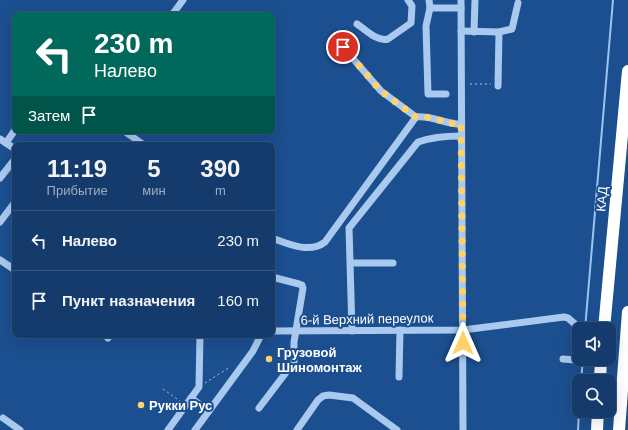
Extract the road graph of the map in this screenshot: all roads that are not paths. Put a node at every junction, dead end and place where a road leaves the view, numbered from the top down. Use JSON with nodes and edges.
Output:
{"nodes":[{"id":1,"x":183,"y":0,"type":"edge"},
{"id":2,"x":408,"y":0,"type":"edge"},
{"id":3,"x":461,"y":0,"type":"edge"},
{"id":4,"x":475,"y":0,"type":"edge"},
{"id":5,"x":518,"y":3,"type":"dead end"},
{"id":6,"x":430,"y":4,"type":"edge"},
{"id":7,"x":461,"y":8,"type":"junction"},
{"id":8,"x":174,"y":12,"type":"edge"},
{"id":9,"x":357,"y":24,"type":"dead end"},
{"id":10,"x":461,"y":32,"type":"junction"},
{"id":11,"x":474,"y":32,"type":"junction"},
{"id":12,"x":499,"y":32,"type":"junction"},
{"id":13,"x":343,"y":47,"type":"dead end"},
{"id":14,"x":628,"y":71,"type":"edge"},
{"id":15,"x":498,"y":85,"type":"road end"},
{"id":16,"x":446,"y":94,"type":"dead end"},
{"id":17,"x":416,"y":117,"type":"junction"},
{"id":18,"x":461,"y":124,"type":"junction"},
{"id":19,"x":12,"y":133,"type":"edge"},
{"id":20,"x":128,"y":134,"type":"edge"},
{"id":21,"x":461,"y":136,"type":"junction"},
{"id":22,"x":3,"y":141,"type":"edge"},
{"id":23,"x":140,"y":142,"type":"edge"},
{"id":24,"x":12,"y":148,"type":"edge"},
{"id":25,"x":12,"y":163,"type":"edge"},
{"id":26,"x":0,"y":178,"type":"edge"},
{"id":27,"x":12,"y":206,"type":"edge"},
{"id":28,"x":0,"y":222,"type":"edge"},
{"id":29,"x":275,"y":239,"type":"edge"},
{"id":30,"x":0,"y":260,"type":"edge"},
{"id":31,"x":351,"y":263,"type":"junction"},
{"id":32,"x":393,"y":263,"type":"dead end"},
{"id":33,"x":12,"y":268,"type":"edge"},
{"id":34,"x":275,"y":278,"type":"edge"},
{"id":35,"x":628,"y":312,"type":"edge"},
{"id":36,"x":605,"y":322,"type":"edge"},
{"id":37,"x":400,"y":330,"type":"junction"},
{"id":38,"x":463,"y":330,"type":"junction"},
{"id":39,"x":275,"y":331,"type":"edge"},
{"id":40,"x":296,"y":331,"type":"junction"},
{"id":41,"x":352,"y":331,"type":"junction"},
{"id":42,"x":200,"y":338,"type":"edge"},
{"id":43,"x":260,"y":338,"type":"edge"},
{"id":44,"x":562,"y":359,"type":"dead end"},
{"id":45,"x":399,"y":377,"type":"dead end"},
{"id":46,"x":191,"y":398,"type":"junction"},
{"id":47,"x":259,"y":408,"type":"dead end"},
{"id":48,"x":209,"y":411,"type":"junction"},
{"id":49,"x":3,"y":418,"type":"dead end"},
{"id":50,"x":598,"y":418,"type":"edge"},
{"id":51,"x":20,"y":430,"type":"edge"},
{"id":52,"x":168,"y":430,"type":"edge"},
{"id":53,"x":195,"y":430,"type":"edge"},
{"id":54,"x":297,"y":430,"type":"edge"},
{"id":55,"x":397,"y":430,"type":"edge"},
{"id":56,"x":463,"y":430,"type":"edge"},
{"id":57,"x":597,"y":430,"type":"edge"},
{"id":58,"x":619,"y":430,"type":"edge"}],
"edges":[{"from":1,"to":8,"type":"street"},
{"from":2,"to":9,"type":"street"},
{"from":3,"to":7,"type":"street"},
{"from":4,"to":11,"type":"street"},
{"from":5,"to":12,"type":"street"},
{"from":6,"to":7,"type":"street"},
{"from":6,"to":16,"type":"street"},
{"from":7,"to":10,"type":"street"},
{"from":10,"to":11,"type":"street"},
{"from":10,"to":18,"type":"street"},
{"from":11,"to":12,"type":"street"},
{"from":12,"to":15,"type":"street"},
{"from":13,"to":17,"type":"street"},
{"from":14,"to":36,"type":"highway","name":"КАД"},
{"from":17,"to":18,"type":"street"},
{"from":17,"to":29,"type":"street"},
{"from":18,"to":21,"type":"street"},
{"from":19,"to":22,"type":"street"},
{"from":20,"to":23,"type":"street"},
{"from":21,"to":31,"type":"street"},
{"from":21,"to":38,"type":"street"},
{"from":22,"to":24,"type":"street"},
{"from":25,"to":26,"type":"street"},
{"from":27,"to":28,"type":"street"},
{"from":30,"to":33,"type":"street"},
{"from":31,"to":32,"type":"street"},
{"from":31,"to":41,"type":"street"},
{"from":34,"to":40,"type":"street"},
{"from":35,"to":58,"type":"highway"},
{"from":37,"to":38,"type":"street","name":"6-й Верхний переулок"},
{"from":37,"to":41,"type":"street","name":"6-й Верхний переулок"},
{"from":37,"to":45,"type":"street"},
{"from":38,"to":44,"type":"street","name":"6-й Верхний переулок"},
{"from":38,"to":56,"type":"street"},
{"from":39,"to":40,"type":"street","name":"6-й Верхний переулок"},
{"from":40,"to":41,"type":"street","name":"6-й Верхний переулок"},
{"from":40,"to":47,"type":"street"},
{"from":42,"to":46,"type":"street"},
{"from":43,"to":48,"type":"street"},
{"from":46,"to":48,"type":"street"},
{"from":46,"to":52,"type":"street"},
{"from":48,"to":53,"type":"street"},
{"from":49,"to":51,"type":"street"},
{"from":50,"to":57,"type":"highway"},
{"from":54,"to":55,"type":"street"}]}
